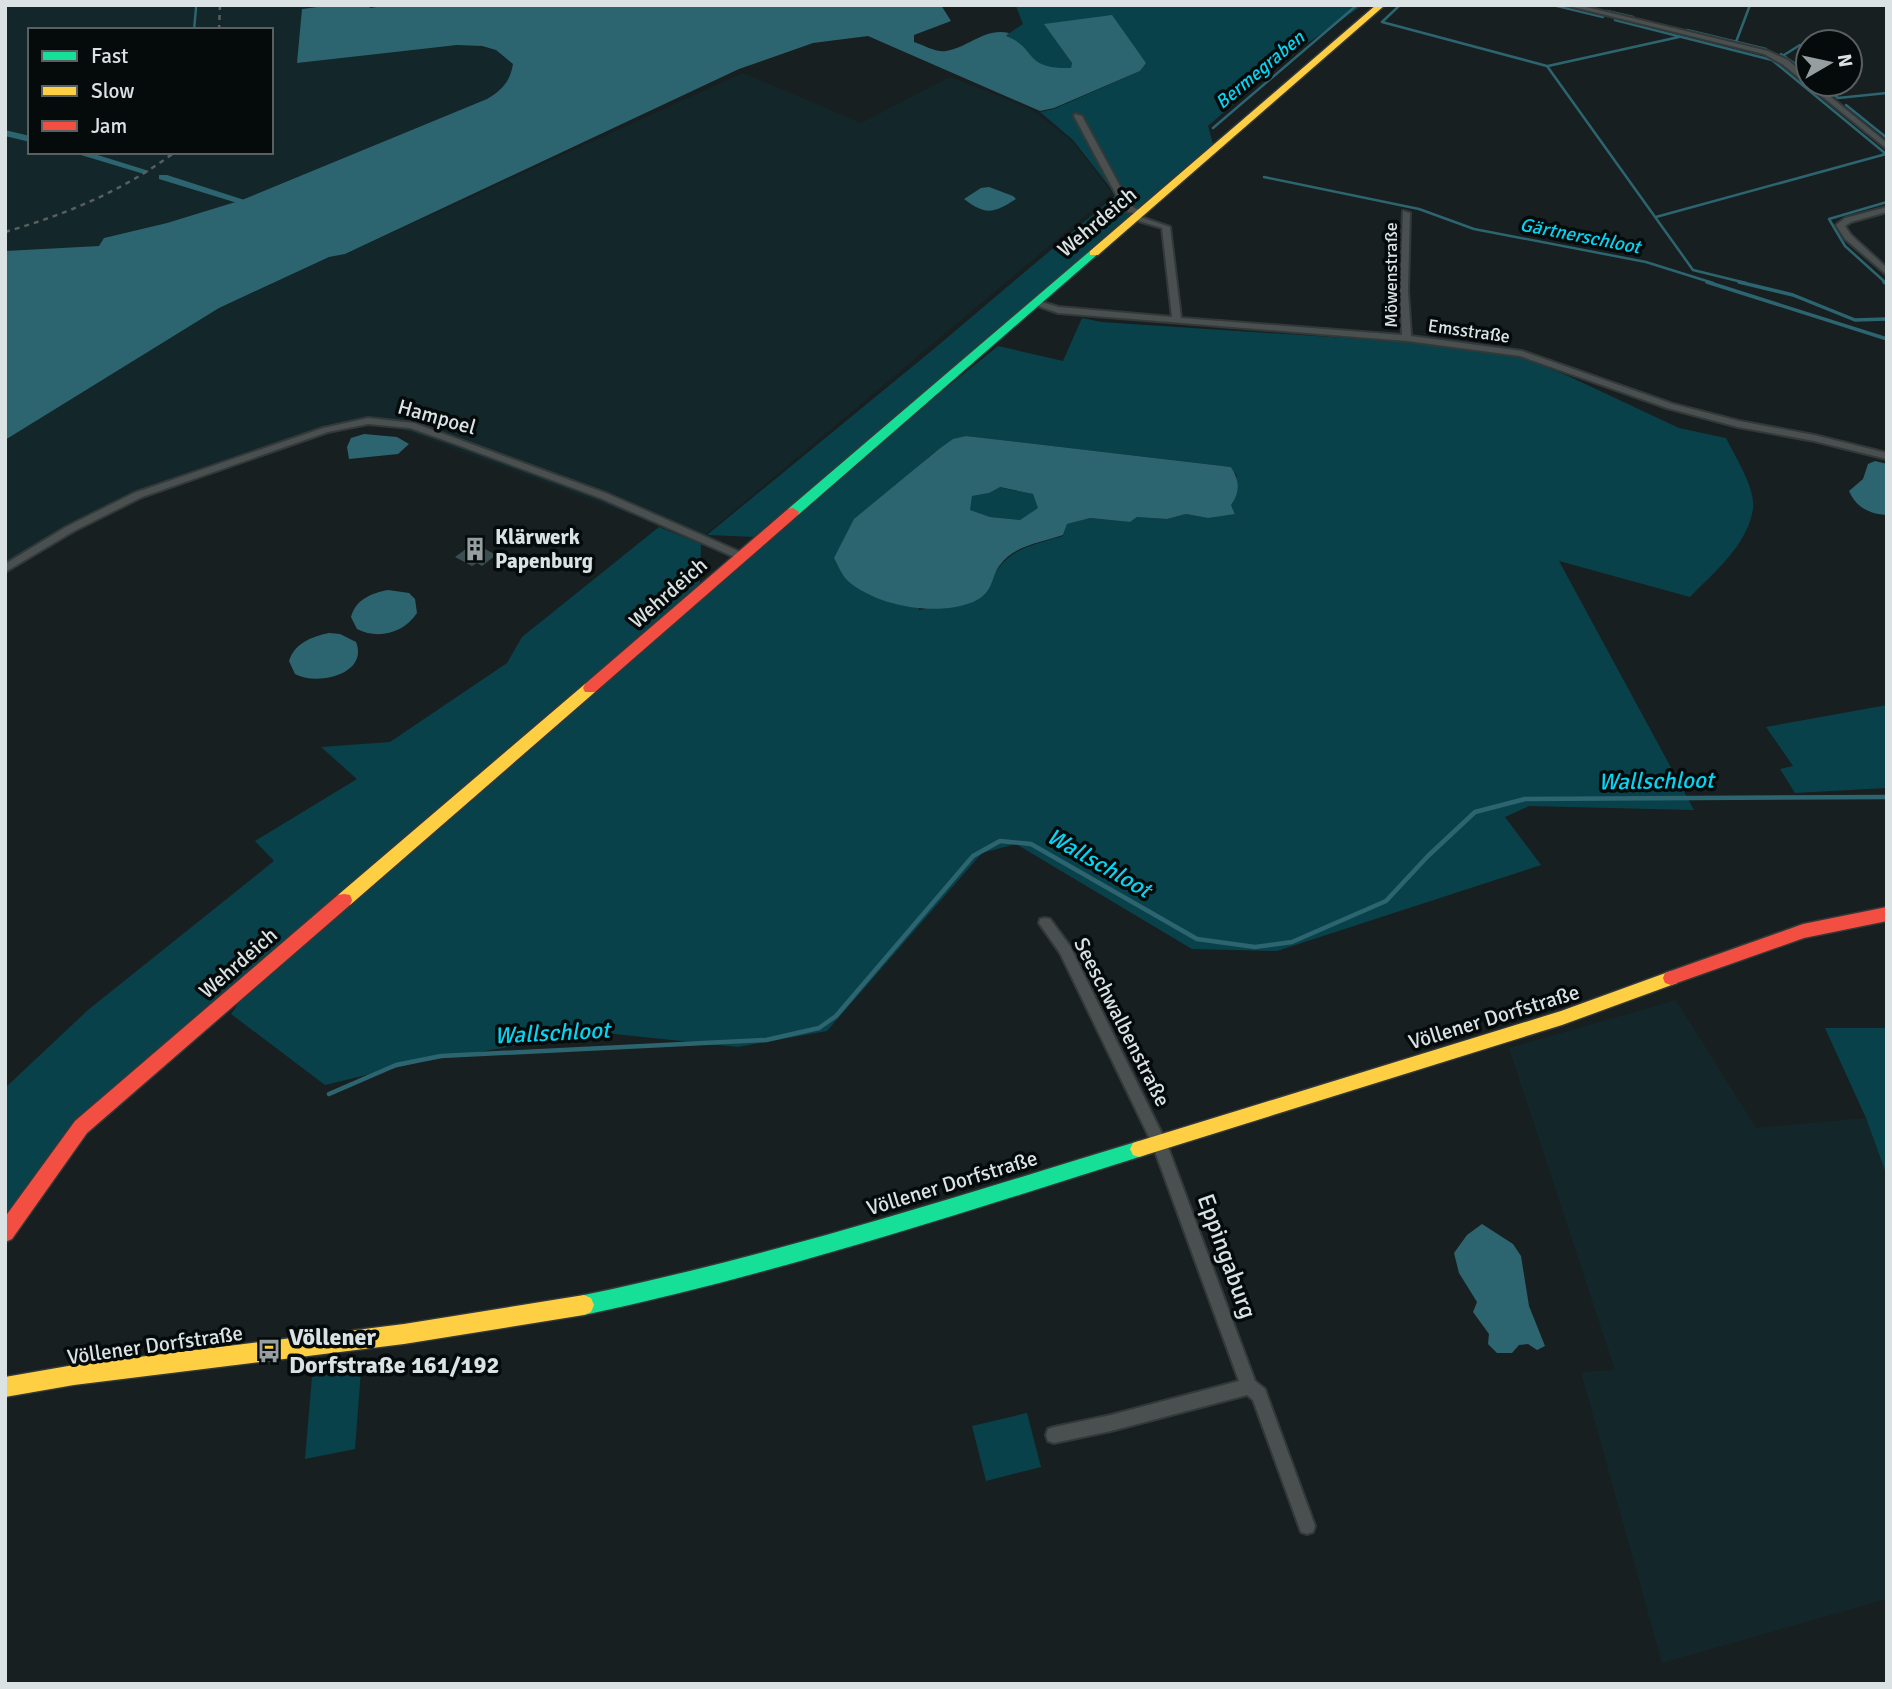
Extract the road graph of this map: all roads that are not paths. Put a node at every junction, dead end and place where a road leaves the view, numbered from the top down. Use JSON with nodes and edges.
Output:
{"nodes":[{"id":1,"x":1381,"y":5,"type":"edge"},
{"id":2,"x":1568,"y":5,"type":"edge"},
{"id":3,"x":1794,"y":70,"type":"edge"},
{"id":4,"x":1827,"y":98,"type":"edge"},
{"id":5,"x":1078,"y":116,"type":"dead end"},
{"id":6,"x":1887,"y":147,"type":"edge"},
{"id":7,"x":1887,"y":209,"type":"edge"},
{"id":8,"x":1406,"y":213,"type":"dead end"},
{"id":9,"x":1138,"y":215,"type":"junction"},
{"id":10,"x":1887,"y":273,"type":"edge"},
{"id":11,"x":1034,"y":303,"type":"junction"},
{"id":12,"x":1177,"y":321,"type":"junction"},
{"id":13,"x":1407,"y":338,"type":"junction"},
{"id":14,"x":1887,"y":456,"type":"edge"},
{"id":15,"x":743,"y":556,"type":"junction"},
{"id":16,"x":5,"y":569,"type":"edge"},
{"id":17,"x":1887,"y":914,"type":"edge"},
{"id":18,"x":1045,"y":923,"type":"dead end"},
{"id":19,"x":1159,"y":1142,"type":"junction"},
{"id":20,"x":5,"y":1233,"type":"edge"},
{"id":21,"x":1249,"y":1386,"type":"junction"},
{"id":22,"x":5,"y":1387,"type":"edge"},
{"id":23,"x":1054,"y":1435,"type":"dead end"},
{"id":24,"x":1307,"y":1526,"type":"dead end"}],
"edges":[{"from":1,"to":9,"type":"street","name":"Wehrdeich"},
{"from":2,"to":3,"type":"street"},
{"from":4,"to":6,"type":"street"},
{"from":5,"to":9,"type":"street"},
{"from":7,"to":10,"type":"street"},
{"from":8,"to":13,"type":"street","name":"Möwenstraße"},
{"from":9,"to":11,"type":"street","name":"Wehrdeich"},
{"from":9,"to":12,"type":"street"},
{"from":11,"to":12,"type":"street","name":"Emsstraße"},
{"from":11,"to":15,"type":"street","name":"Wehrdeich"},
{"from":12,"to":13,"type":"street","name":"Emsstraße"},
{"from":13,"to":14,"type":"street","name":"Emsstraße"},
{"from":15,"to":16,"type":"street","name":"Hampoel"},
{"from":15,"to":20,"type":"street","name":"Wehrdeich"},
{"from":17,"to":19,"type":"street","name":"Völlener Dorfstraße"},
{"from":18,"to":19,"type":"street","name":"Seeschwalbenstraße"},
{"from":19,"to":21,"type":"street","name":"Eppingaburg"},
{"from":19,"to":22,"type":"street","name":"Völlener Dorfstraße"},
{"from":21,"to":23,"type":"street"},
{"from":21,"to":24,"type":"street","name":"Eppingaburg"}]}
